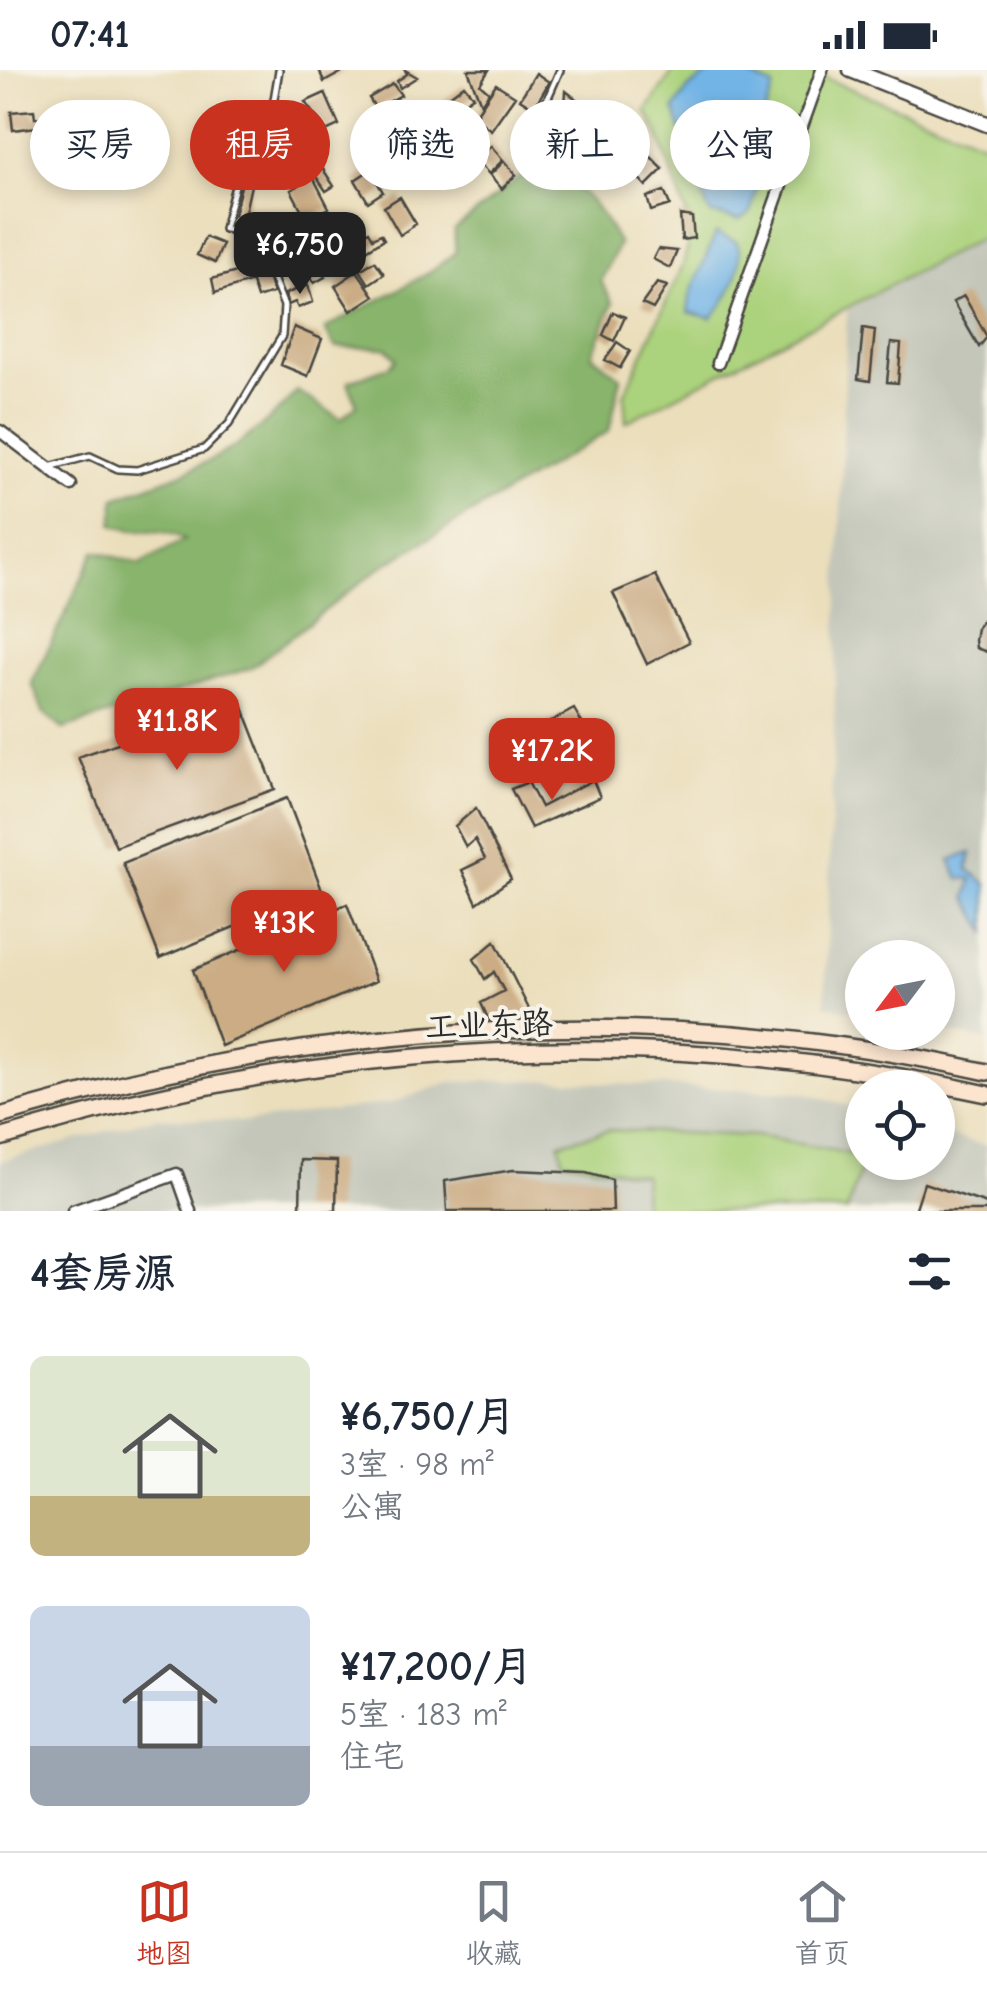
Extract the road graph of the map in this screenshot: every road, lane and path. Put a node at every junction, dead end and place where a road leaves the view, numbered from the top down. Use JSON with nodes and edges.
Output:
{"nodes":[{"id":1,"x":279,"y":70,"type":"edge"},
{"id":2,"x":560,"y":70,"type":"edge"},
{"id":3,"x":822,"y":70,"type":"edge"},
{"id":4,"x":851,"y":70,"type":"edge"},
{"id":5,"x":547,"y":100,"type":"edge"},
{"id":6,"x":987,"y":124,"type":"edge"},
{"id":7,"x":718,"y":364,"type":"dead end"},
{"id":8,"x":0,"y":431,"type":"edge"},
{"id":9,"x":49,"y":467,"type":"junction"},
{"id":10,"x":71,"y":485,"type":"dead end"},
{"id":11,"x":987,"y":1072,"type":"edge"},
{"id":12,"x":987,"y":1094,"type":"edge"},
{"id":13,"x":0,"y":1116,"type":"edge"},
{"id":14,"x":0,"y":1138,"type":"edge"},
{"id":15,"x":73,"y":1211,"type":"edge"},
{"id":16,"x":190,"y":1211,"type":"edge"}],
"edges":[{"from":1,"to":9,"type":"lane"},
{"from":2,"to":5,"type":"lane"},
{"from":3,"to":7,"type":"street"},
{"from":4,"to":6,"type":"street"},
{"from":8,"to":9,"type":"street"},
{"from":9,"to":10,"type":"street"},
{"from":11,"to":13,"type":"main road","name":"工业东路"},
{"from":12,"to":14,"type":"main road","name":"工业东路"},
{"from":15,"to":16,"type":"street"}]}
